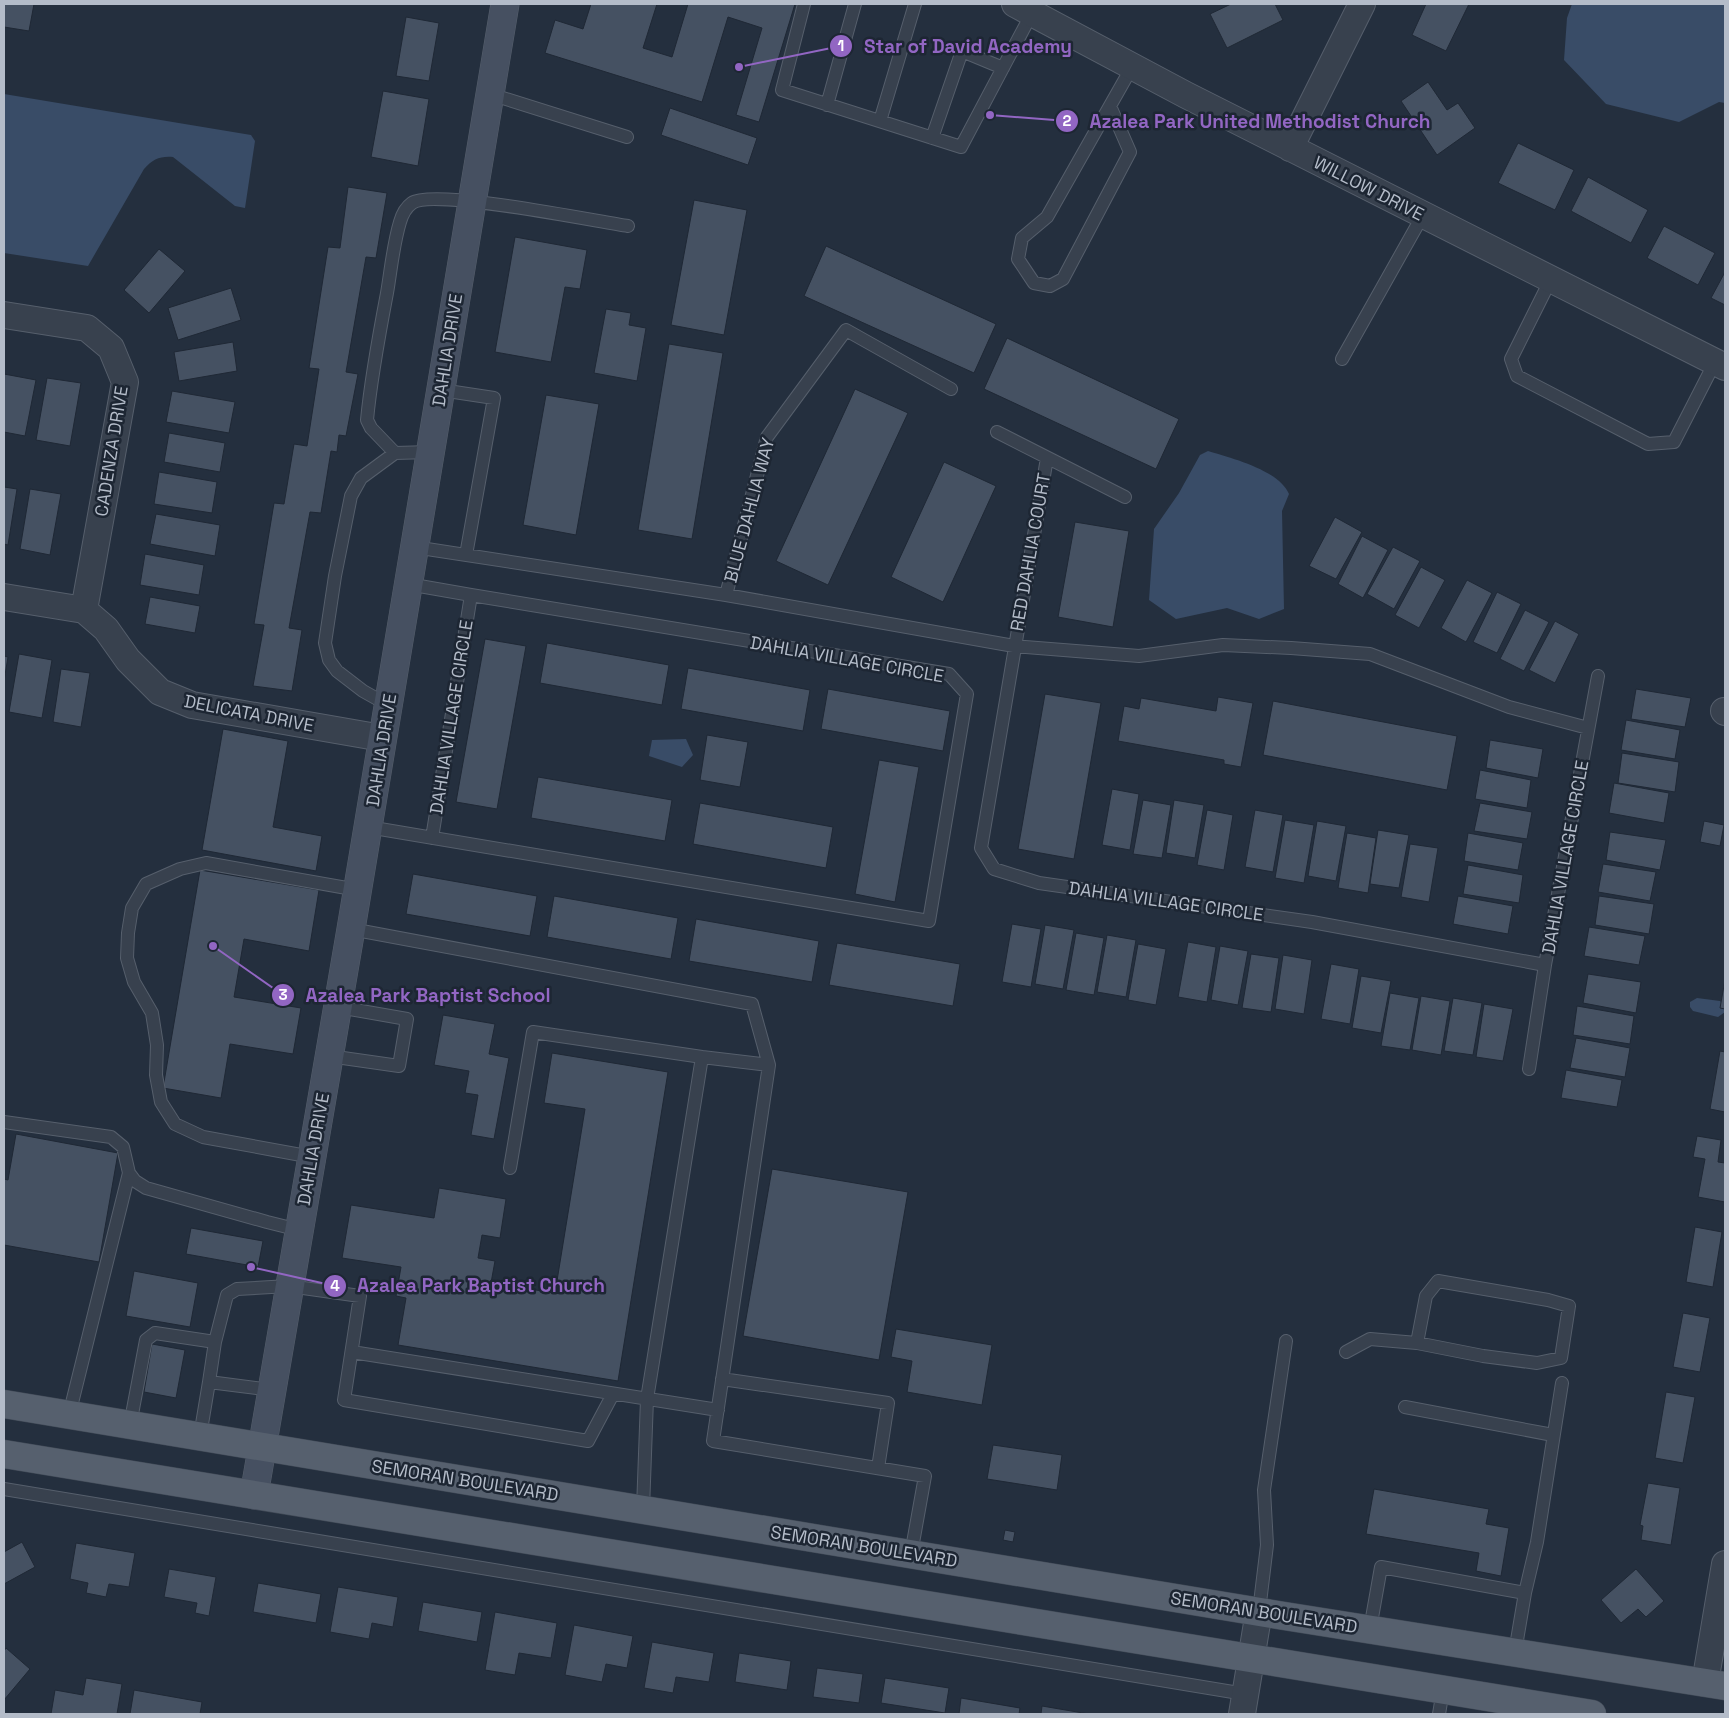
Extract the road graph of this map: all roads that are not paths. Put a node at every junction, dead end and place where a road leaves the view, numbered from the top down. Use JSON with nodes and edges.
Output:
{"nodes":[{"id":1,"x":505,"y":4,"type":"edge"},
{"id":2,"x":804,"y":4,"type":"edge"},
{"id":3,"x":855,"y":4,"type":"edge"},
{"id":4,"x":915,"y":4,"type":"edge"},
{"id":5,"x":1362,"y":4,"type":"edge"},
{"id":6,"x":1024,"y":9,"type":"edge"},
{"id":7,"x":1132,"y":66,"type":"junction"},
{"id":8,"x":1002,"y":68,"type":"junction"},
{"id":9,"x":490,"y":94,"type":"junction"},
{"id":10,"x":827,"y":105,"type":"junction"},
{"id":11,"x":1110,"y":106,"type":"junction"},
{"id":12,"x":880,"y":122,"type":"junction"},
{"id":13,"x":627,"y":136,"type":"dead end"},
{"id":14,"x":932,"y":138,"type":"junction"},
{"id":15,"x":1290,"y":148,"type":"junction"},
{"id":16,"x":472,"y":201,"type":"junction"},
{"id":17,"x":1423,"y":215,"type":"junction"},
{"id":18,"x":628,"y":226,"type":"dead end"},
{"id":19,"x":1550,"y":279,"type":"junction"},
{"id":20,"x":4,"y":314,"type":"edge"},
{"id":21,"x":1342,"y":359,"type":"dead end"},
{"id":22,"x":1720,"y":365,"type":"edge"},
{"id":23,"x":951,"y":388,"type":"dead end"},
{"id":24,"x":441,"y":390,"type":"junction"},
{"id":25,"x":996,"y":432,"type":"dead end"},
{"id":26,"x":430,"y":452,"type":"junction"},
{"id":27,"x":396,"y":453,"type":"junction"},
{"id":28,"x":1047,"y":458,"type":"junction"},
{"id":29,"x":1124,"y":497,"type":"dead end"},
{"id":30,"x":414,"y":547,"type":"junction"},
{"id":31,"x":466,"y":555,"type":"junction"},
{"id":32,"x":408,"y":584,"type":"junction"},
{"id":33,"x":726,"y":595,"type":"junction"},
{"id":34,"x":471,"y":596,"type":"junction"},
{"id":35,"x":4,"y":597,"type":"edge"},
{"id":36,"x":84,"y":610,"type":"junction"},
{"id":37,"x":1014,"y":646,"type":"junction"},
{"id":38,"x":1598,"y":676,"type":"dead end"},
{"id":39,"x":388,"y":705,"type":"junction"},
{"id":40,"x":1588,"y":728,"type":"junction"},
{"id":41,"x":382,"y":738,"type":"junction"},
{"id":42,"x":368,"y":827,"type":"junction"},
{"id":43,"x":432,"y":838,"type":"junction"},
{"id":44,"x":358,"y":890,"type":"junction"},
{"id":45,"x":352,"y":929,"type":"junction"},
{"id":46,"x":1545,"y":965,"type":"junction"},
{"id":47,"x":338,"y":1007,"type":"junction"},
{"id":48,"x":330,"y":1056,"type":"junction"},
{"id":49,"x":702,"y":1058,"type":"junction"},
{"id":50,"x":768,"y":1066,"type":"junction"},
{"id":51,"x":1529,"y":1069,"type":"dead end"},
{"id":52,"x":4,"y":1122,"type":"edge"},
{"id":53,"x":312,"y":1157,"type":"junction"},
{"id":54,"x":510,"y":1168,"type":"dead end"},
{"id":55,"x":129,"y":1173,"type":"junction"},
{"id":56,"x":299,"y":1230,"type":"junction"},
{"id":57,"x":289,"y":1286,"type":"junction"},
{"id":58,"x":1286,"y":1341,"type":"dead end"},
{"id":59,"x":216,"y":1342,"type":"junction"},
{"id":60,"x":1417,"y":1343,"type":"junction"},
{"id":61,"x":352,"y":1352,"type":"junction"},
{"id":62,"x":1346,"y":1352,"type":"dead end"},
{"id":63,"x":722,"y":1379,"type":"junction"},
{"id":64,"x":208,"y":1382,"type":"junction"},
{"id":65,"x":1562,"y":1383,"type":"dead end"},
{"id":66,"x":271,"y":1390,"type":"junction"},
{"id":67,"x":613,"y":1394,"type":"junction"},
{"id":68,"x":647,"y":1399,"type":"junction"},
{"id":69,"x":4,"y":1404,"type":"edge"},
{"id":70,"x":1404,"y":1407,"type":"dead end"},
{"id":71,"x":718,"y":1410,"type":"junction"},
{"id":72,"x":68,"y":1415,"type":"junction"},
{"id":73,"x":130,"y":1425,"type":"junction"},
{"id":74,"x":1554,"y":1435,"type":"junction"},
{"id":75,"x":200,"y":1436,"type":"junction"},
{"id":76,"x":261,"y":1446,"type":"junction"},
{"id":77,"x":4,"y":1454,"type":"edge"},
{"id":78,"x":878,"y":1468,"type":"junction"},
{"id":79,"x":4,"y":1489,"type":"edge"},
{"id":80,"x":254,"y":1496,"type":"junction"},
{"id":81,"x":643,"y":1509,"type":"junction"},
{"id":82,"x":911,"y":1554,"type":"junction"},
{"id":83,"x":1725,"y":1564,"type":"edge"},
{"id":84,"x":1525,"y":1593,"type":"junction"},
{"id":85,"x":1259,"y":1611,"type":"junction"},
{"id":86,"x":1370,"y":1629,"type":"junction"},
{"id":87,"x":1515,"y":1652,"type":"junction"},
{"id":88,"x":1251,"y":1659,"type":"junction"},
{"id":89,"x":1715,"y":1684,"type":"edge"},
{"id":90,"x":1441,"y":1702,"type":"edge"},
{"id":91,"x":1244,"y":1704,"type":"edge"},
{"id":92,"x":1592,"y":1714,"type":"edge"}],
"edges":[{"from":1,"to":9,"type":"street","name":"DAHLIA DRIVE"},
{"from":2,"to":10,"type":"lane"},
{"from":3,"to":10,"type":"lane"},
{"from":4,"to":12,"type":"lane"},
{"from":5,"to":15,"type":"street"},
{"from":6,"to":7,"type":"street","name":"WILLOW DRIVE"},
{"from":6,"to":8,"type":"lane"},
{"from":7,"to":11,"type":"lane"},
{"from":7,"to":15,"type":"street","name":"WILLOW DRIVE"},
{"from":8,"to":14,"type":"lane"},
{"from":8,"to":14,"type":"lane"},
{"from":9,"to":13,"type":"lane"},
{"from":9,"to":16,"type":"street","name":"DAHLIA DRIVE"},
{"from":10,"to":12,"type":"lane"},
{"from":11,"to":11,"type":"lane"},
{"from":12,"to":14,"type":"lane"},
{"from":15,"to":17,"type":"street","name":"WILLOW DRIVE"},
{"from":16,"to":18,"type":"lane"},
{"from":16,"to":24,"type":"street","name":"DAHLIA DRIVE"},
{"from":16,"to":27,"type":"lane"},
{"from":17,"to":19,"type":"street","name":"WILLOW DRIVE"},
{"from":17,"to":21,"type":"lane"},
{"from":19,"to":22,"type":"street","name":"WILLOW DRIVE"},
{"from":19,"to":22,"type":"lane"},
{"from":20,"to":36,"type":"street","name":"CADENZA DRIVE"},
{"from":23,"to":33,"type":"lane","name":"BLUE DAHLIA WAY"},
{"from":24,"to":26,"type":"street","name":"DAHLIA DRIVE"},
{"from":24,"to":31,"type":"lane"},
{"from":25,"to":28,"type":"lane"},
{"from":26,"to":27,"type":"lane"},
{"from":26,"to":30,"type":"street","name":"DAHLIA DRIVE"},
{"from":27,"to":39,"type":"lane"},
{"from":28,"to":29,"type":"lane"},
{"from":28,"to":37,"type":"lane","name":"RED DAHLIA COURT"},
{"from":30,"to":31,"type":"lane"},
{"from":30,"to":32,"type":"street","name":"DAHLIA DRIVE"},
{"from":31,"to":33,"type":"lane"},
{"from":32,"to":34,"type":"lane","name":"DAHLIA VILLAGE CIRCLE"},
{"from":32,"to":39,"type":"street","name":"DAHLIA DRIVE"},
{"from":33,"to":37,"type":"lane"},
{"from":34,"to":43,"type":"lane","name":"DAHLIA VILLAGE CIRCLE"},
{"from":34,"to":43,"type":"lane","name":"DAHLIA VILLAGE CIRCLE"},
{"from":35,"to":36,"type":"street"},
{"from":36,"to":41,"type":"street","name":"DELICATA DRIVE"},
{"from":37,"to":40,"type":"lane"},
{"from":37,"to":46,"type":"lane","name":"DAHLIA VILLAGE CIRCLE"},
{"from":38,"to":40,"type":"lane","name":"DAHLIA VILLAGE CIRCLE"},
{"from":39,"to":41,"type":"street","name":"DAHLIA DRIVE"},
{"from":40,"to":46,"type":"lane","name":"DAHLIA VILLAGE CIRCLE"},
{"from":41,"to":42,"type":"street","name":"DAHLIA DRIVE"},
{"from":42,"to":43,"type":"lane","name":"DAHLIA VILLAGE CIRCLE"},
{"from":42,"to":44,"type":"street","name":"DAHLIA DRIVE"},
{"from":44,"to":45,"type":"street","name":"DAHLIA DRIVE"},
{"from":44,"to":53,"type":"lane"},
{"from":45,"to":47,"type":"street","name":"DAHLIA DRIVE"},
{"from":45,"to":50,"type":"lane"},
{"from":46,"to":51,"type":"lane"},
{"from":47,"to":48,"type":"street","name":"DAHLIA DRIVE"},
{"from":47,"to":48,"type":"lane"},
{"from":48,"to":53,"type":"street","name":"DAHLIA DRIVE"},
{"from":49,"to":50,"type":"lane"},
{"from":49,"to":54,"type":"lane"},
{"from":49,"to":68,"type":"lane"},
{"from":50,"to":63,"type":"lane"},
{"from":52,"to":55,"type":"lane"},
{"from":53,"to":56,"type":"street","name":"DAHLIA DRIVE"},
{"from":55,"to":56,"type":"lane"},
{"from":55,"to":72,"type":"lane"},
{"from":56,"to":57,"type":"street","name":"DAHLIA DRIVE"},
{"from":57,"to":59,"type":"lane"},
{"from":57,"to":61,"type":"lane"},
{"from":57,"to":66,"type":"street","name":"DAHLIA DRIVE"},
{"from":58,"to":85,"type":"lane"},
{"from":59,"to":64,"type":"lane"},
{"from":59,"to":73,"type":"lane"},
{"from":60,"to":60,"type":"lane"},
{"from":60,"to":62,"type":"lane"},
{"from":61,"to":67,"type":"lane"},
{"from":61,"to":67,"type":"lane"},
{"from":63,"to":71,"type":"lane"},
{"from":63,"to":78,"type":"lane"},
{"from":64,"to":66,"type":"lane"},
{"from":64,"to":75,"type":"lane"},
{"from":65,"to":74,"type":"lane"},
{"from":66,"to":76,"type":"street","name":"DAHLIA DRIVE"},
{"from":67,"to":68,"type":"lane"},
{"from":68,"to":71,"type":"lane"},
{"from":68,"to":81,"type":"lane"},
{"from":69,"to":72,"type":"main road","name":"SEMORAN BOULEVARD"},
{"from":70,"to":74,"type":"lane"},
{"from":71,"to":78,"type":"lane"},
{"from":72,"to":73,"type":"main road","name":"SEMORAN BOULEVARD"},
{"from":73,"to":75,"type":"main road","name":"SEMORAN BOULEVARD"},
{"from":74,"to":84,"type":"lane"},
{"from":75,"to":76,"type":"main road","name":"SEMORAN BOULEVARD"},
{"from":76,"to":80,"type":"street","name":"DAHLIA DRIVE"},
{"from":76,"to":81,"type":"main road","name":"SEMORAN BOULEVARD"},
{"from":77,"to":80,"type":"main road"},
{"from":78,"to":82,"type":"lane"},
{"from":79,"to":91,"type":"lane"},
{"from":80,"to":88,"type":"main road"},
{"from":81,"to":82,"type":"main road","name":"SEMORAN BOULEVARD"},
{"from":82,"to":85,"type":"main road","name":"SEMORAN BOULEVARD"},
{"from":83,"to":89,"type":"street"},
{"from":84,"to":86,"type":"lane"},
{"from":84,"to":87,"type":"lane"},
{"from":85,"to":86,"type":"main road","name":"SEMORAN BOULEVARD"},
{"from":85,"to":88,"type":"street"},
{"from":86,"to":87,"type":"main road","name":"SEMORAN BOULEVARD"},
{"from":87,"to":89,"type":"main road","name":"SEMORAN BOULEVARD"},
{"from":88,"to":90,"type":"main road"},
{"from":88,"to":91,"type":"street"},
{"from":90,"to":92,"type":"main road"}]}
